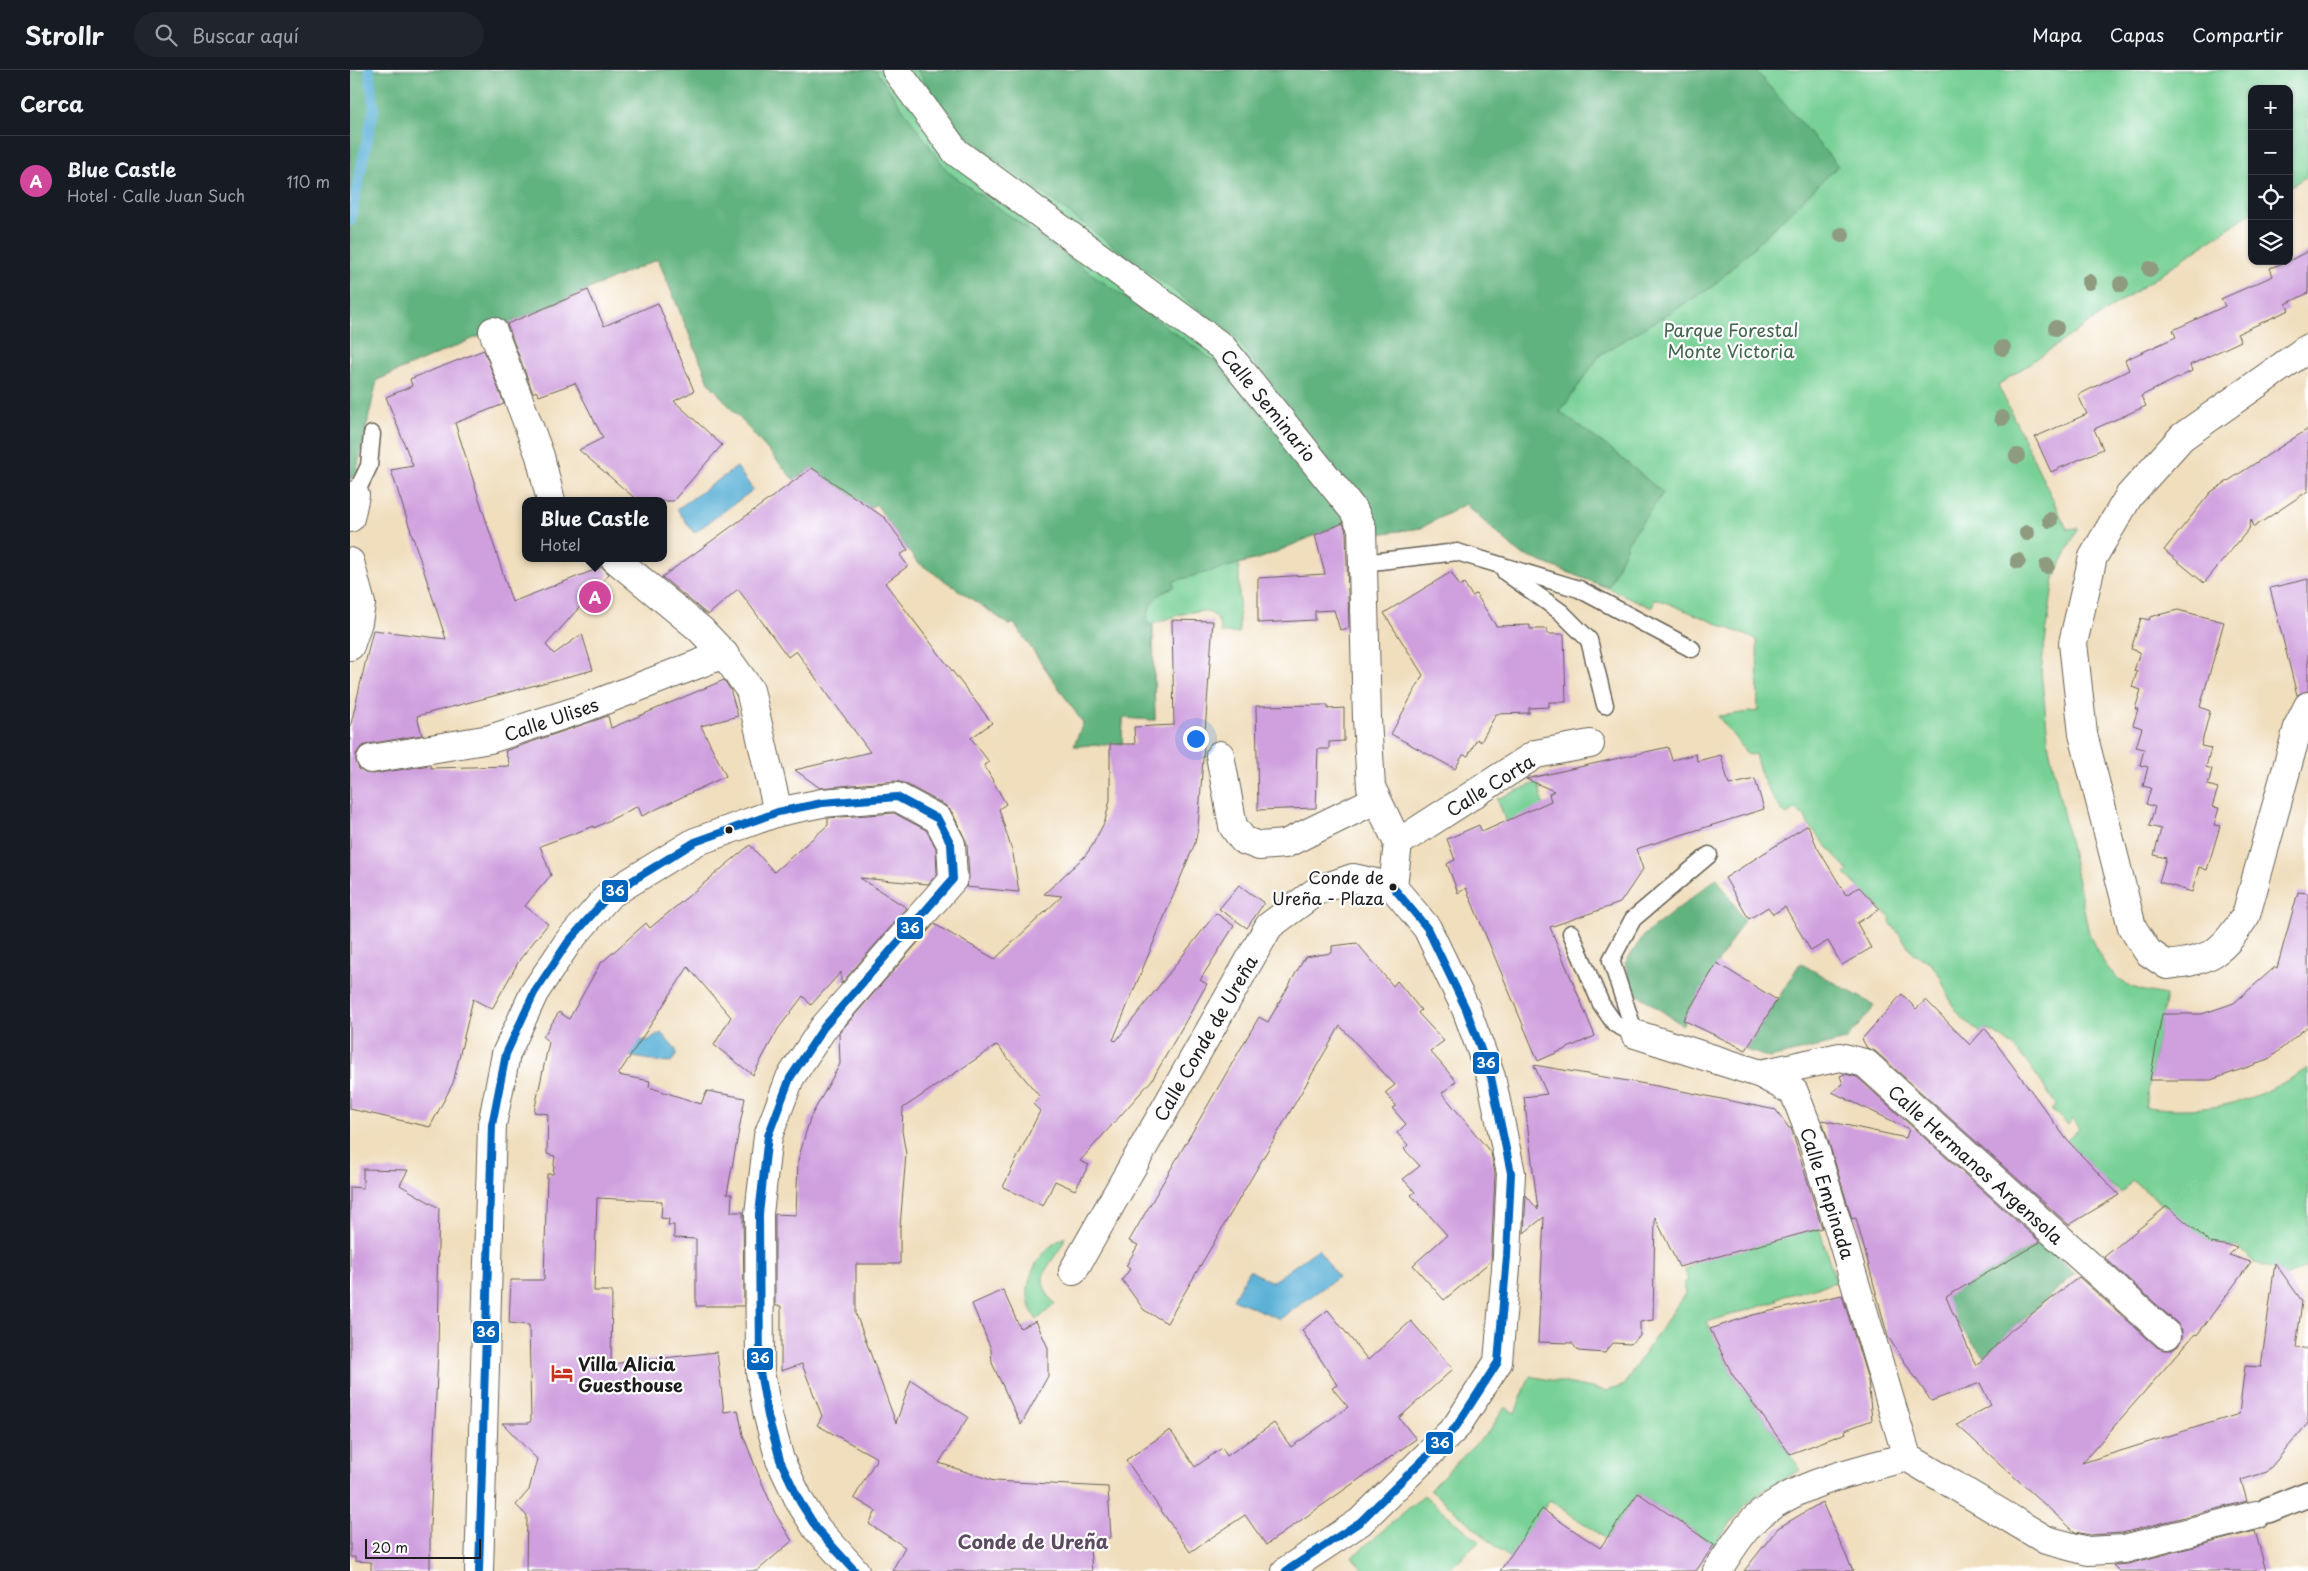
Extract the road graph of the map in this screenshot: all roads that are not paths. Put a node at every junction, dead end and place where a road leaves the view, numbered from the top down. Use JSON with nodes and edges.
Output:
{"nodes":[{"id":1,"x":896,"y":70,"type":"edge"},
{"id":2,"x":493,"y":331,"type":"dead end"},
{"id":3,"x":2308,"y":348,"type":"edge"},
{"id":4,"x":372,"y":434,"type":"dead end"},
{"id":5,"x":550,"y":497,"type":"edge"},
{"id":6,"x":353,"y":507,"type":"edge"},
{"id":7,"x":350,"y":562,"type":"edge"},
{"id":8,"x":619,"y":562,"type":"edge"},
{"id":9,"x":1363,"y":563,"type":"junction"},
{"id":10,"x":1493,"y":563,"type":"junction"},
{"id":11,"x":350,"y":646,"type":"edge"},
{"id":12,"x":1692,"y":649,"type":"dead end"},
{"id":13,"x":724,"y":654,"type":"junction"},
{"id":14,"x":1605,"y":705,"type":"dead end"},
{"id":15,"x":2308,"y":706,"type":"edge"},
{"id":16,"x":1590,"y":744,"type":"dead end"},
{"id":17,"x":1220,"y":756,"type":"dead end"},
{"id":18,"x":371,"y":760,"type":"dead end"},
{"id":19,"x":1375,"y":800,"type":"junction"},
{"id":20,"x":778,"y":812,"type":"junction"},
{"id":21,"x":1398,"y":843,"type":"junction"},
{"id":22,"x":1709,"y":855,"type":"dead end"},
{"id":23,"x":1393,"y":887,"type":"junction"},
{"id":24,"x":1572,"y":934,"type":"dead end"},
{"id":25,"x":1635,"y":1034,"type":"junction"},
{"id":26,"x":1761,"y":1074,"type":"junction"},
{"id":27,"x":1073,"y":1271,"type":"dead end"},
{"id":28,"x":2167,"y":1335,"type":"dead end"},
{"id":29,"x":1906,"y":1457,"type":"junction"},
{"id":30,"x":2308,"y":1494,"type":"edge"},
{"id":31,"x":2262,"y":1512,"type":"joint"},
{"id":32,"x":479,"y":1571,"type":"edge"},
{"id":33,"x":856,"y":1571,"type":"edge"},
{"id":34,"x":1286,"y":1571,"type":"edge"},
{"id":35,"x":1717,"y":1571,"type":"edge"}],
"edges":[{"from":1,"to":9,"type":"street","name":"Calle Seminario"},
{"from":2,"to":5,"type":"street"},
{"from":3,"to":15,"type":"street"},
{"from":4,"to":6,"type":"lane"},
{"from":7,"to":11,"type":"street"},
{"from":8,"to":13,"type":"street"},
{"from":9,"to":10,"type":"lane"},
{"from":9,"to":19,"type":"street","name":"Calle Seminario"},
{"from":10,"to":12,"type":"lane"},
{"from":10,"to":14,"type":"lane"},
{"from":13,"to":18,"type":"street","name":"Calle Ulises"},
{"from":13,"to":20,"type":"street"},
{"from":16,"to":21,"type":"street","name":"Calle Corta"},
{"from":17,"to":19,"type":"street"},
{"from":19,"to":21,"type":"street","name":"Calle Seminario"},
{"from":20,"to":32,"type":"street"},
{"from":20,"to":33,"type":"street"},
{"from":21,"to":23,"type":"street"},
{"from":22,"to":25,"type":"lane"},
{"from":23,"to":27,"type":"street","name":"Calle Conde de Ureña"},
{"from":23,"to":34,"type":"street"},
{"from":24,"to":25,"type":"lane","name":"Calle Empinada"},
{"from":25,"to":26,"type":"street","name":"Calle Empinada"},
{"from":26,"to":28,"type":"street","name":"Calle Hermanos Argensola"},
{"from":26,"to":29,"type":"street","name":"Calle Empinada"},
{"from":29,"to":31,"type":"street"},
{"from":29,"to":35,"type":"street"},
{"from":30,"to":31,"type":"street"}]}
